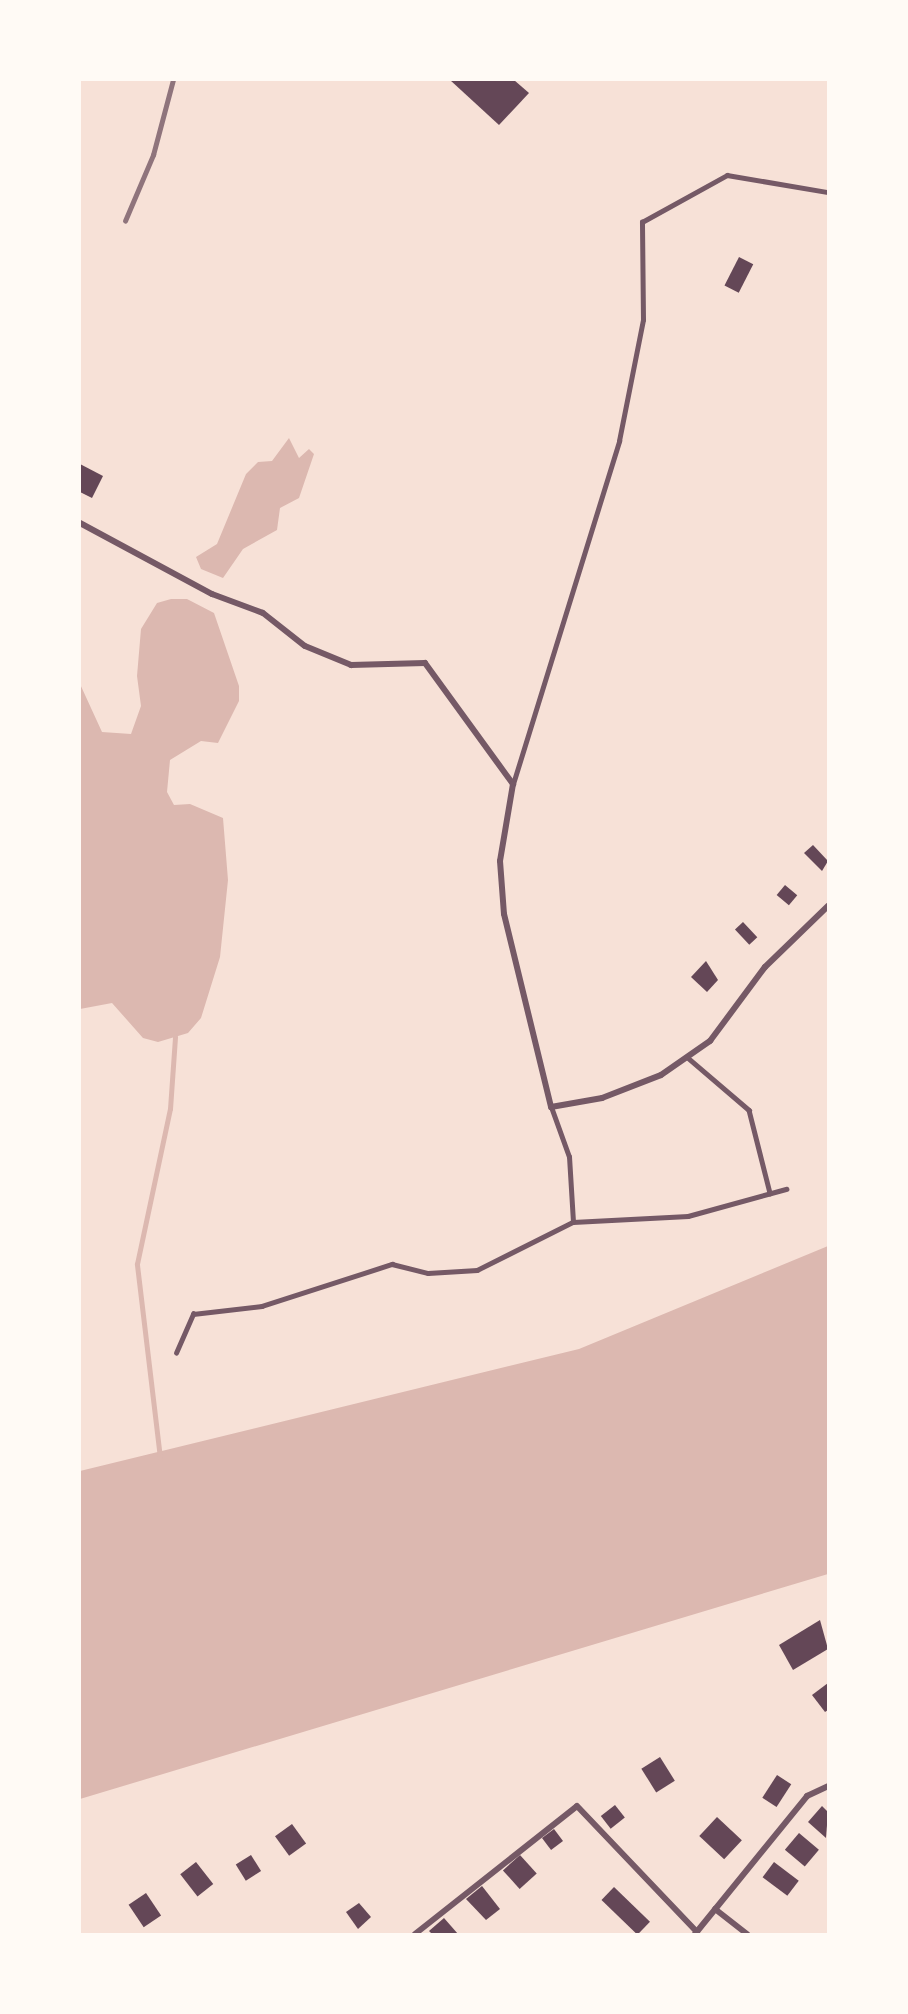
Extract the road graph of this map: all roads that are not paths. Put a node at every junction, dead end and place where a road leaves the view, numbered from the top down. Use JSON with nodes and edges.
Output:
{"nodes":[{"id":1,"x":828,"y":192,"type":"edge"},
{"id":2,"x":80,"y":523,"type":"edge"},
{"id":3,"x":513,"y":784,"type":"junction"},
{"id":4,"x":828,"y":906,"type":"edge"},
{"id":5,"x":685,"y":1055,"type":"junction"},
{"id":6,"x":551,"y":1107,"type":"junction"},
{"id":7,"x":786,"y":1189,"type":"dead end"},
{"id":8,"x":770,"y":1193,"type":"junction"},
{"id":9,"x":573,"y":1222,"type":"junction"},
{"id":10,"x":176,"y":1353,"type":"dead end"},
{"id":11,"x":828,"y":1786,"type":"edge"},
{"id":12,"x":715,"y":1909,"type":"junction"},
{"id":13,"x":696,"y":1933,"type":"edge"},
{"id":14,"x":415,"y":1935,"type":"edge"},
{"id":15,"x":747,"y":1935,"type":"edge"}],
"edges":[{"from":1,"to":3,"type":"lane"},
{"from":2,"to":3,"type":"street"},
{"from":3,"to":6,"type":"street"},
{"from":4,"to":5,"type":"street"},
{"from":5,"to":6,"type":"street"},
{"from":5,"to":8,"type":"lane"},
{"from":6,"to":9,"type":"lane"},
{"from":7,"to":8,"type":"lane"},
{"from":8,"to":9,"type":"lane"},
{"from":9,"to":10,"type":"lane"},
{"from":11,"to":12,"type":"street"},
{"from":12,"to":13,"type":"street"},
{"from":12,"to":15,"type":"street"},
{"from":13,"to":14,"type":"street"}]}
